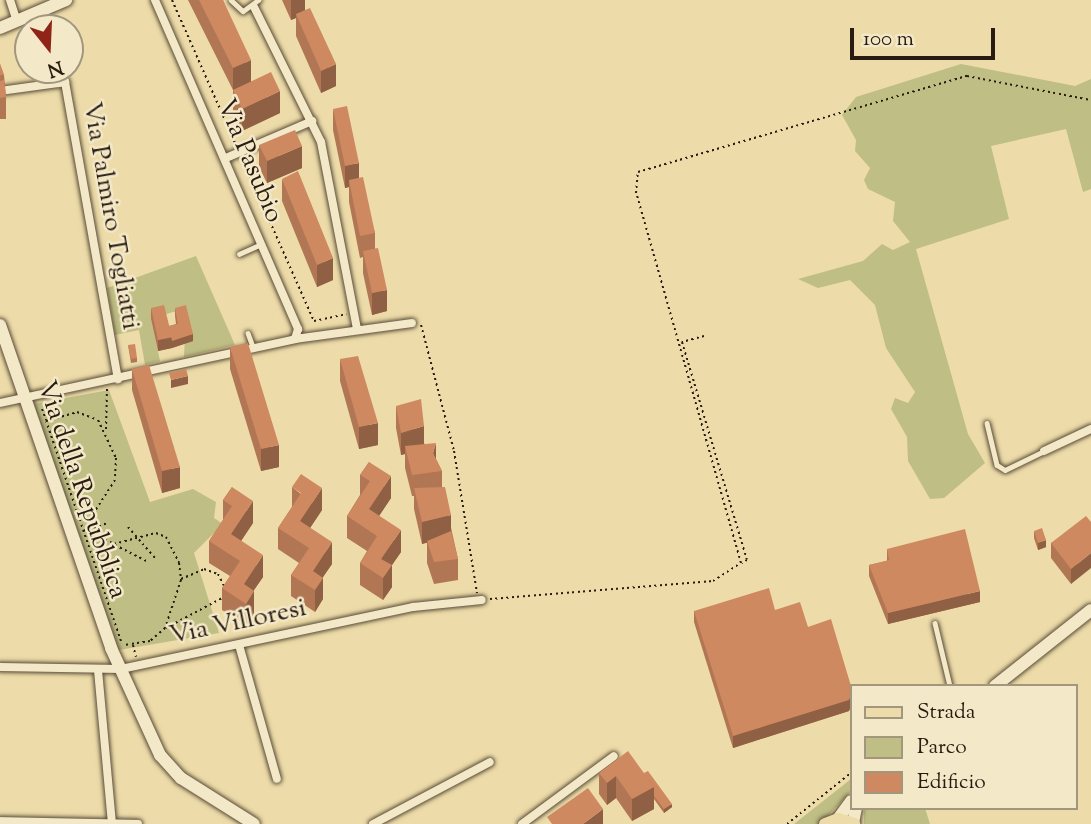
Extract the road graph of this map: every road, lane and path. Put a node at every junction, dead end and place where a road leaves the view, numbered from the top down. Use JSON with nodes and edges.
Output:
{"nodes":[{"id":1,"x":66,"y":0,"type":"edge"},
{"id":2,"x":155,"y":0,"type":"edge"},
{"id":3,"x":172,"y":0,"type":"edge"},
{"id":4,"x":231,"y":0,"type":"edge"},
{"id":5,"x":256,"y":4,"type":"edge"},
{"id":6,"x":34,"y":13,"type":"edge"},
{"id":7,"x":52,"y":84,"type":"edge"},
{"id":8,"x":65,"y":84,"type":"edge"},
{"id":9,"x":0,"y":91,"type":"edge"},
{"id":10,"x":1091,"y":100,"type":"edge"},
{"id":11,"x":312,"y":121,"type":"junction"},
{"id":12,"x":240,"y":152,"type":"junction"},
{"id":13,"x":226,"y":158,"type":"junction"},
{"id":14,"x":262,"y":244,"type":"junction"},
{"id":15,"x":239,"y":254,"type":"dead end"},
{"id":16,"x":357,"y":311,"type":"junction"},
{"id":17,"x":412,"y":323,"type":"joint"},
{"id":18,"x":0,"y":325,"type":"edge"},
{"id":19,"x":358,"y":329,"type":"junction"},
{"id":20,"x":248,"y":333,"type":"dead end"},
{"id":21,"x":704,"y":336,"type":"dead end"},
{"id":22,"x":295,"y":339,"type":"junction"},
{"id":23,"x":254,"y":348,"type":"junction"},
{"id":24,"x":118,"y":379,"type":"junction"},
{"id":25,"x":106,"y":382,"type":"junction"},
{"id":26,"x":25,"y":398,"type":"junction"},
{"id":27,"x":0,"y":403,"type":"edge"},
{"id":28,"x":987,"y":423,"type":"dead end"},
{"id":29,"x":1091,"y":429,"type":"edge"},
{"id":30,"x":106,"y":430,"type":"junction"},
{"id":31,"x":1044,"y":451,"type":"joint"},
{"id":32,"x":108,"y":523,"type":"dead end"},
{"id":33,"x":128,"y":527,"type":"dead end"},
{"id":34,"x":92,"y":528,"type":"junction"},
{"id":35,"x":78,"y":533,"type":"junction"},
{"id":36,"x":136,"y":537,"type":"junction"},
{"id":37,"x":114,"y":544,"type":"junction"},
{"id":38,"x":155,"y":558,"type":"dead end"},
{"id":39,"x":147,"y":561,"type":"dead end"},
{"id":40,"x":741,"y":563,"type":"junction"},
{"id":41,"x":181,"y":580,"type":"junction"},
{"id":42,"x":480,"y":600,"type":"junction"},
{"id":43,"x":1091,"y":610,"type":"edge"},
{"id":44,"x":935,"y":624,"type":"dead end"},
{"id":45,"x":165,"y":628,"type":"junction"},
{"id":46,"x":133,"y":644,"type":"junction"},
{"id":47,"x":239,"y":645,"type":"junction"},
{"id":48,"x":138,"y":664,"type":"junction"},
{"id":49,"x":0,"y":667,"type":"edge"},
{"id":50,"x":121,"y":669,"type":"junction"},
{"id":51,"x":98,"y":670,"type":"junction"},
{"id":52,"x":950,"y":684,"type":"edge"},
{"id":53,"x":998,"y":684,"type":"edge"},
{"id":54,"x":614,"y":756,"type":"dead end"},
{"id":55,"x":490,"y":762,"type":"dead end"},
{"id":56,"x":850,"y":774,"type":"edge"},
{"id":57,"x":277,"y":779,"type":"dead end"},
{"id":58,"x":850,"y":802,"type":"edge"},
{"id":59,"x":0,"y":821,"type":"edge"},
{"id":60,"x":832,"y":822,"type":"edge"},
{"id":61,"x":20,"y":823,"type":"edge"},
{"id":62,"x":112,"y":823,"type":"edge"},
{"id":63,"x":138,"y":824,"type":"edge"},
{"id":64,"x":253,"y":824,"type":"edge"},
{"id":65,"x":373,"y":824,"type":"edge"},
{"id":66,"x":522,"y":824,"type":"edge"},
{"id":67,"x":787,"y":824,"type":"edge"},
{"id":68,"x":854,"y":824,"type":"edge"}],
"edges":[{"from":1,"to":6,"type":"street"},
{"from":2,"to":13,"type":"street","name":"Via Pasubio"},
{"from":3,"to":12,"type":"path"},
{"from":4,"to":5,"type":"lane"},
{"from":5,"to":11,"type":"street"},
{"from":7,"to":9,"type":"street","name":"Via Palmiro Togliatti"},
{"from":8,"to":24,"type":"street","name":"Via Palmiro Togliatti"},
{"from":10,"to":40,"type":"path"},
{"from":11,"to":12,"type":"street"},
{"from":11,"to":16,"type":"street"},
{"from":12,"to":13,"type":"street"},
{"from":12,"to":16,"type":"path"},
{"from":13,"to":14,"type":"street","name":"Via Pasubio"},
{"from":14,"to":15,"type":"lane"},
{"from":14,"to":22,"type":"street","name":"Via Pasubio"},
{"from":16,"to":19,"type":"street"},
{"from":17,"to":19,"type":"street"},
{"from":17,"to":42,"type":"path"},
{"from":18,"to":26,"type":"street","name":"Via della Repubblica"},
{"from":19,"to":22,"type":"street"},
{"from":20,"to":23,"type":"lane"},
{"from":21,"to":40,"type":"path"},
{"from":22,"to":23,"type":"street"},
{"from":23,"to":24,"type":"street"},
{"from":24,"to":25,"type":"street"},
{"from":25,"to":26,"type":"street"},
{"from":25,"to":30,"type":"path"},
{"from":26,"to":27,"type":"street"},
{"from":26,"to":35,"type":"street","name":"Via della Repubblica"},
{"from":28,"to":31,"type":"lane"},
{"from":29,"to":31,"type":"street"},
{"from":30,"to":34,"type":"path"},
{"from":30,"to":35,"type":"path"},
{"from":32,"to":34,"type":"path"},
{"from":33,"to":36,"type":"path"},
{"from":34,"to":35,"type":"path"},
{"from":34,"to":37,"type":"path"},
{"from":35,"to":46,"type":"path"},
{"from":35,"to":50,"type":"street","name":"Via della Repubblica"},
{"from":36,"to":37,"type":"path"},
{"from":36,"to":38,"type":"path"},
{"from":36,"to":41,"type":"path"},
{"from":37,"to":39,"type":"path"},
{"from":40,"to":42,"type":"path"},
{"from":41,"to":45,"type":"path"},
{"from":41,"to":45,"type":"path"},
{"from":42,"to":47,"type":"street","name":"Via Villoresi"},
{"from":43,"to":53,"type":"street"},
{"from":44,"to":52,"type":"lane"},
{"from":45,"to":46,"type":"path"},
{"from":46,"to":48,"type":"path"},
{"from":47,"to":48,"type":"street","name":"Via Villoresi"},
{"from":47,"to":57,"type":"street"},
{"from":48,"to":50,"type":"street","name":"Via Villoresi"},
{"from":49,"to":51,"type":"street","name":"Via Villoresi"},
{"from":50,"to":51,"type":"street","name":"Via Villoresi"},
{"from":50,"to":64,"type":"street","name":"Via della Repubblica"},
{"from":51,"to":62,"type":"street"},
{"from":54,"to":66,"type":"street"},
{"from":55,"to":65,"type":"street"},
{"from":56,"to":67,"type":"path"},
{"from":58,"to":60,"type":"street"},
{"from":59,"to":61,"type":"street"},
{"from":60,"to":68,"type":"main road"},
{"from":61,"to":62,"type":"street"},
{"from":62,"to":63,"type":"street"}]}
